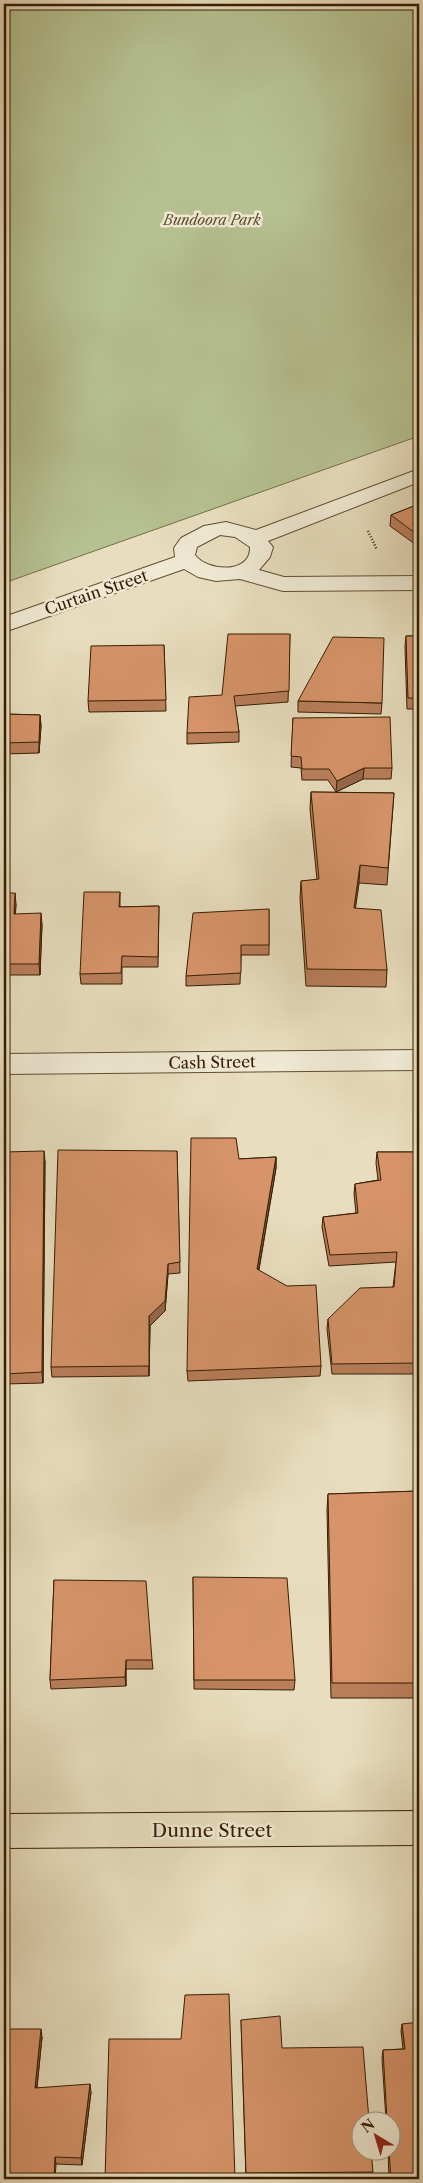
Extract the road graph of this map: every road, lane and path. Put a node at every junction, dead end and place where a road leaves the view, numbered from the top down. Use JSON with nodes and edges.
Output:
{"nodes":[{"id":1,"x":419,"y":475,"type":"edge"},
{"id":2,"x":367,"y":530,"type":"dead end"},
{"id":3,"x":256,"y":538,"type":"junction"},
{"id":4,"x":380,"y":555,"type":"dead end"},
{"id":5,"x":188,"y":560,"type":"junction"},
{"id":6,"x":240,"y":572,"type":"junction"},
{"id":7,"x":419,"y":583,"type":"edge"},
{"id":8,"x":4,"y":625,"type":"edge"},
{"id":9,"x":419,"y":1060,"type":"edge"},
{"id":10,"x":4,"y":1064,"type":"edge"},
{"id":11,"x":419,"y":1828,"type":"edge"},
{"id":12,"x":4,"y":1831,"type":"edge"}],
"edges":[{"from":1,"to":3,"type":"street"},
{"from":2,"to":4,"type":"path"},
{"from":3,"to":5,"type":"street"},
{"from":3,"to":6,"type":"street"},
{"from":5,"to":6,"type":"street"},
{"from":5,"to":8,"type":"street","name":"Curtain Street"},
{"from":6,"to":7,"type":"street"},
{"from":9,"to":10,"type":"street","name":"Cash Street"},
{"from":11,"to":12,"type":"main road","name":"Dunne Street"}]}
